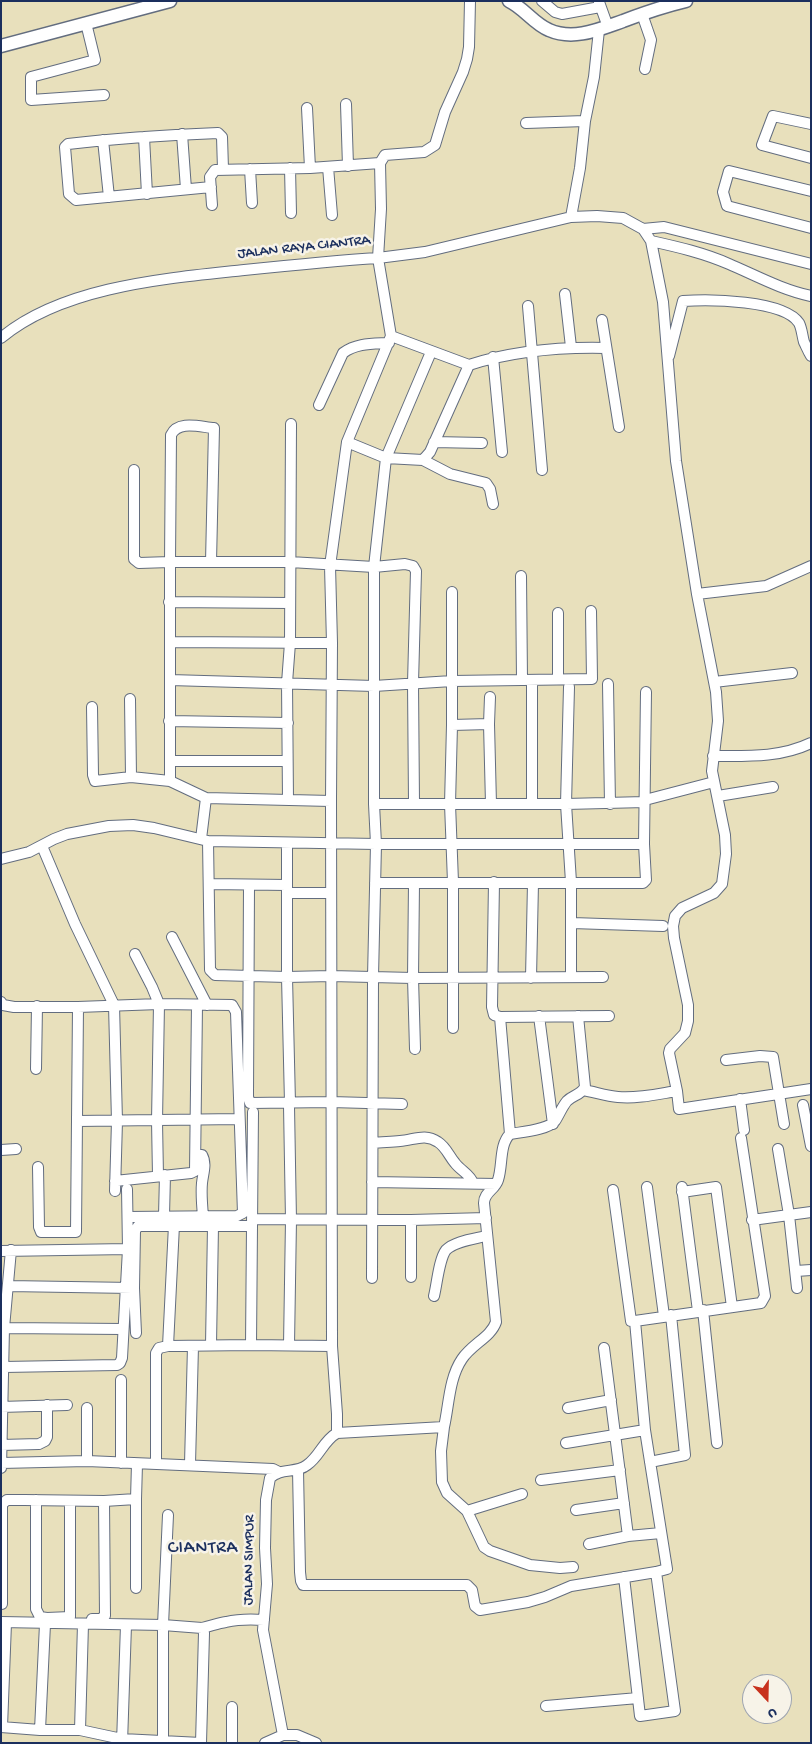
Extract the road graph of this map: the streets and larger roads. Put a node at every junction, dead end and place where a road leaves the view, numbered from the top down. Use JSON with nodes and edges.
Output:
{"nodes":[{"id":1,"x":170,"y":1,"type":"edge"},
{"id":2,"x":470,"y":1,"type":"edge"},
{"id":3,"x":509,"y":1,"type":"edge"},
{"id":4,"x":542,"y":1,"type":"edge"},
{"id":5,"x":686,"y":1,"type":"edge"},
{"id":6,"x":600,"y":4,"type":"edge"},
{"id":7,"x":642,"y":14,"type":"junction"},
{"id":8,"x":86,"y":24,"type":"junction"},
{"id":9,"x":604,"y":28,"type":"junction"},
{"id":10,"x":1,"y":46,"type":"edge"},
{"id":11,"x":645,"y":69,"type":"dead end"},
{"id":12,"x":104,"y":96,"type":"dead end"},
{"id":13,"x":346,"y":104,"type":"dead end"},
{"id":14,"x":307,"y":108,"type":"dead end"},
{"id":15,"x":585,"y":121,"type":"junction"},
{"id":16,"x":526,"y":124,"type":"dead end"},
{"id":17,"x":811,"y":124,"type":"edge"},
{"id":18,"x":182,"y":134,"type":"junction"},
{"id":19,"x":144,"y":137,"type":"junction"},
{"id":20,"x":103,"y":140,"type":"junction"},
{"id":21,"x":811,"y":158,"type":"edge"},
{"id":22,"x":380,"y":163,"type":"junction"},
{"id":23,"x":348,"y":166,"type":"junction"},
{"id":24,"x":328,"y":167,"type":"junction"},
{"id":25,"x":290,"y":168,"type":"junction"},
{"id":26,"x":310,"y":168,"type":"junction"},
{"id":27,"x":223,"y":169,"type":"junction"},
{"id":28,"x":250,"y":169,"type":"junction"},
{"id":29,"x":211,"y":187,"type":"junction"},
{"id":30,"x":186,"y":189,"type":"junction"},
{"id":31,"x":811,"y":191,"type":"edge"},
{"id":32,"x":147,"y":194,"type":"junction"},
{"id":33,"x":108,"y":197,"type":"junction"},
{"id":34,"x":252,"y":203,"type":"dead end"},
{"id":35,"x":212,"y":205,"type":"dead end"},
{"id":36,"x":291,"y":213,"type":"dead end"},
{"id":37,"x":332,"y":215,"type":"dead end"},
{"id":38,"x":571,"y":217,"type":"junction"},
{"id":39,"x":811,"y":228,"type":"edge"},
{"id":40,"x":643,"y":229,"type":"junction"},
{"id":41,"x":651,"y":241,"type":"junction"},
{"id":42,"x":378,"y":258,"type":"junction"},
{"id":43,"x":811,"y":264,"type":"edge"},
{"id":44,"x":565,"y":294,"type":"dead end"},
{"id":45,"x":811,"y":296,"type":"edge"},
{"id":46,"x":528,"y":306,"type":"dead end"},
{"id":47,"x":602,"y":320,"type":"dead end"},
{"id":48,"x":1,"y":338,"type":"edge"},
{"id":49,"x":390,"y":339,"type":"junction"},
{"id":50,"x":571,"y":347,"type":"junction"},
{"id":51,"x":606,"y":348,"type":"junction"},
{"id":52,"x":532,"y":351,"type":"junction"},
{"id":53,"x":431,"y":352,"type":"junction"},
{"id":54,"x":811,"y":356,"type":"edge"},
{"id":55,"x":493,"y":357,"type":"junction"},
{"id":56,"x":667,"y":360,"type":"junction"},
{"id":57,"x":469,"y":364,"type":"junction"},
{"id":58,"x":319,"y":405,"type":"dead end"},
{"id":59,"x":291,"y":424,"type":"dead end"},
{"id":60,"x":618,"y":427,"type":"dead end"},
{"id":61,"x":348,"y":442,"type":"junction"},
{"id":62,"x":434,"y":442,"type":"junction"},
{"id":63,"x":482,"y":444,"type":"dead end"},
{"id":64,"x":502,"y":452,"type":"dead end"},
{"id":65,"x":386,"y":458,"type":"junction"},
{"id":66,"x":423,"y":460,"type":"junction"},
{"id":67,"x":134,"y":470,"type":"dead end"},
{"id":68,"x":542,"y":470,"type":"dead end"},
{"id":69,"x":492,"y":504,"type":"dead end"},
{"id":70,"x":170,"y":562,"type":"junction"},
{"id":71,"x":211,"y":562,"type":"junction"},
{"id":72,"x":290,"y":562,"type":"junction"},
{"id":73,"x":330,"y":566,"type":"junction"},
{"id":74,"x":811,"y":566,"type":"edge"},
{"id":75,"x":374,"y":567,"type":"junction"},
{"id":76,"x":521,"y":576,"type":"dead end"},
{"id":77,"x":452,"y":592,"type":"dead end"},
{"id":78,"x":697,"y":594,"type":"junction"},
{"id":79,"x":169,"y":602,"type":"junction"},
{"id":80,"x":290,"y":603,"type":"junction"},
{"id":81,"x":591,"y":611,"type":"dead end"},
{"id":82,"x":558,"y":614,"type":"dead end"},
{"id":83,"x":170,"y":642,"type":"junction"},
{"id":84,"x":290,"y":643,"type":"junction"},
{"id":85,"x":332,"y":643,"type":"junction"},
{"id":86,"x":792,"y":673,"type":"dead end"},
{"id":87,"x":558,"y":679,"type":"junction"},
{"id":88,"x":170,"y":680,"type":"junction"},
{"id":89,"x":452,"y":681,"type":"junction"},
{"id":90,"x":527,"y":682,"type":"junction"},
{"id":91,"x":714,"y":682,"type":"junction"},
{"id":92,"x":286,"y":683,"type":"junction"},
{"id":93,"x":413,"y":683,"type":"junction"},
{"id":94,"x":332,"y":684,"type":"junction"},
{"id":95,"x":608,"y":684,"type":"dead end"},
{"id":96,"x":374,"y":686,"type":"junction"},
{"id":97,"x":569,"y":687,"type":"dead end"},
{"id":98,"x":646,"y":692,"type":"dead end"},
{"id":99,"x":490,"y":697,"type":"dead end"},
{"id":100,"x":130,"y":699,"type":"dead end"},
{"id":101,"x":92,"y":707,"type":"dead end"},
{"id":102,"x":169,"y":721,"type":"junction"},
{"id":103,"x":288,"y":723,"type":"junction"},
{"id":104,"x":489,"y":724,"type":"junction"},
{"id":105,"x":452,"y":725,"type":"junction"},
{"id":106,"x":810,"y":746,"type":"edge"},
{"id":107,"x":713,"y":756,"type":"junction"},
{"id":108,"x":170,"y":761,"type":"junction"},
{"id":109,"x":287,"y":761,"type":"junction"},
{"id":110,"x":131,"y":778,"type":"junction"},
{"id":111,"x":170,"y":780,"type":"junction"},
{"id":112,"x":714,"y":782,"type":"junction"},
{"id":113,"x":773,"y":787,"type":"dead end"},
{"id":114,"x":718,"y":796,"type":"junction"},
{"id":115,"x":206,"y":798,"type":"junction"},
{"id":116,"x":288,"y":800,"type":"junction"},
{"id":117,"x":331,"y":801,"type":"junction"},
{"id":118,"x":645,"y":801,"type":"junction"},
{"id":119,"x":532,"y":803,"type":"junction"},
{"id":120,"x":374,"y":804,"type":"junction"},
{"id":121,"x":414,"y":804,"type":"junction"},
{"id":122,"x":450,"y":804,"type":"junction"},
{"id":123,"x":491,"y":804,"type":"junction"},
{"id":124,"x":566,"y":804,"type":"junction"},
{"id":125,"x":610,"y":804,"type":"junction"},
{"id":126,"x":205,"y":840,"type":"junction"},
{"id":127,"x":288,"y":843,"type":"junction"},
{"id":128,"x":332,"y":844,"type":"junction"},
{"id":129,"x":376,"y":844,"type":"junction"},
{"id":130,"x":452,"y":844,"type":"junction"},
{"id":131,"x":569,"y":844,"type":"junction"},
{"id":132,"x":644,"y":844,"type":"junction"},
{"id":133,"x":42,"y":846,"type":"junction"},
{"id":134,"x":1,"y":859,"type":"edge"},
{"id":135,"x":453,"y":882,"type":"junction"},
{"id":136,"x":494,"y":882,"type":"junction"},
{"id":137,"x":571,"y":882,"type":"junction"},
{"id":138,"x":414,"y":883,"type":"junction"},
{"id":139,"x":533,"y":883,"type":"junction"},
{"id":140,"x":210,"y":884,"type":"junction"},
{"id":141,"x":375,"y":884,"type":"junction"},
{"id":142,"x":249,"y":886,"type":"junction"},
{"id":143,"x":287,"y":889,"type":"junction"},
{"id":144,"x":331,"y":893,"type":"junction"},
{"id":145,"x":572,"y":922,"type":"junction"},
{"id":146,"x":663,"y":926,"type":"dead end"},
{"id":147,"x":172,"y":937,"type":"dead end"},
{"id":148,"x":135,"y":954,"type":"dead end"},
{"id":149,"x":331,"y":976,"type":"junction"},
{"id":150,"x":249,"y":977,"type":"junction"},
{"id":151,"x":287,"y":977,"type":"junction"},
{"id":152,"x":373,"y":977,"type":"junction"},
{"id":153,"x":571,"y":977,"type":"junction"},
{"id":154,"x":413,"y":978,"type":"junction"},
{"id":155,"x":453,"y":978,"type":"junction"},
{"id":156,"x":492,"y":978,"type":"junction"},
{"id":157,"x":531,"y":978,"type":"junction"},
{"id":158,"x":603,"y":978,"type":"dead end"},
{"id":159,"x":1,"y":1003,"type":"edge"},
{"id":160,"x":159,"y":1004,"type":"junction"},
{"id":161,"x":114,"y":1005,"type":"junction"},
{"id":162,"x":202,"y":1005,"type":"junction"},
{"id":163,"x":37,"y":1006,"type":"junction"},
{"id":164,"x":78,"y":1007,"type":"junction"},
{"id":165,"x":539,"y":1016,"type":"junction"},
{"id":166,"x":578,"y":1016,"type":"junction"},
{"id":167,"x":609,"y":1016,"type":"dead end"},
{"id":168,"x":500,"y":1017,"type":"junction"},
{"id":169,"x":452,"y":1028,"type":"dead end"},
{"id":170,"x":415,"y":1049,"type":"dead end"},
{"id":171,"x":726,"y":1060,"type":"dead end"},
{"id":172,"x":36,"y":1069,"type":"dead end"},
{"id":173,"x":811,"y":1089,"type":"edge"},
{"id":174,"x":584,"y":1090,"type":"junction"},
{"id":175,"x":677,"y":1091,"type":"junction"},
{"id":176,"x":778,"y":1094,"type":"junction"},
{"id":177,"x":740,"y":1099,"type":"junction"},
{"id":178,"x":332,"y":1102,"type":"junction"},
{"id":179,"x":373,"y":1103,"type":"junction"},
{"id":180,"x":290,"y":1104,"type":"junction"},
{"id":181,"x":402,"y":1104,"type":"dead end"},
{"id":182,"x":803,"y":1105,"type":"dead end"},
{"id":183,"x":253,"y":1112,"type":"dead end"},
{"id":184,"x":196,"y":1119,"type":"junction"},
{"id":185,"x":239,"y":1119,"type":"junction"},
{"id":186,"x":77,"y":1120,"type":"junction"},
{"id":187,"x":117,"y":1121,"type":"junction"},
{"id":188,"x":156,"y":1121,"type":"junction"},
{"id":189,"x":552,"y":1124,"type":"junction"},
{"id":190,"x":784,"y":1124,"type":"dead end"},
{"id":191,"x":510,"y":1134,"type":"junction"},
{"id":192,"x":373,"y":1143,"type":"junction"},
{"id":193,"x":811,"y":1146,"type":"edge"},
{"id":194,"x":16,"y":1149,"type":"dead end"},
{"id":195,"x":778,"y":1149,"type":"dead end"},
{"id":196,"x":1,"y":1150,"type":"edge"},
{"id":197,"x":196,"y":1155,"type":"junction"},
{"id":198,"x":38,"y":1167,"type":"dead end"},
{"id":199,"x":161,"y":1175,"type":"junction"},
{"id":200,"x":372,"y":1182,"type":"junction"},
{"id":201,"x":474,"y":1183,"type":"junction"},
{"id":202,"x":496,"y":1184,"type":"junction"},
{"id":203,"x":647,"y":1187,"type":"dead end"},
{"id":204,"x":127,"y":1189,"type":"dead end"},
{"id":205,"x":613,"y":1190,"type":"dead end"},
{"id":206,"x":811,"y":1212,"type":"edge"},
{"id":207,"x":790,"y":1215,"type":"junction"},
{"id":208,"x":164,"y":1216,"type":"junction"},
{"id":209,"x":128,"y":1217,"type":"junction"},
{"id":210,"x":486,"y":1218,"type":"junction"},
{"id":211,"x":291,"y":1220,"type":"junction"},
{"id":212,"x":332,"y":1220,"type":"junction"},
{"id":213,"x":371,"y":1220,"type":"junction"},
{"id":214,"x":411,"y":1220,"type":"junction"},
{"id":215,"x":752,"y":1220,"type":"junction"},
{"id":216,"x":209,"y":1221,"type":"junction"},
{"id":217,"x":252,"y":1222,"type":"junction"},
{"id":218,"x":174,"y":1225,"type":"junction"},
{"id":219,"x":486,"y":1236,"type":"junction"},
{"id":220,"x":128,"y":1249,"type":"junction"},
{"id":221,"x":6,"y":1250,"type":"edge"},
{"id":222,"x":811,"y":1270,"type":"edge"},
{"id":223,"x":796,"y":1271,"type":"junction"},
{"id":224,"x":411,"y":1277,"type":"dead end"},
{"id":225,"x":372,"y":1278,"type":"dead end"},
{"id":226,"x":129,"y":1288,"type":"junction"},
{"id":227,"x":797,"y":1288,"type":"dead end"},
{"id":228,"x":5,"y":1290,"type":"edge"},
{"id":229,"x":434,"y":1296,"type":"dead end"},
{"id":230,"x":732,"y":1307,"type":"junction"},
{"id":231,"x":701,"y":1311,"type":"junction"},
{"id":232,"x":667,"y":1316,"type":"junction"},
{"id":233,"x":635,"y":1320,"type":"junction"},
{"id":234,"x":123,"y":1329,"type":"junction"},
{"id":235,"x":3,"y":1330,"type":"edge"},
{"id":236,"x":136,"y":1333,"type":"dead end"},
{"id":237,"x":211,"y":1345,"type":"junction"},
{"id":238,"x":251,"y":1345,"type":"junction"},
{"id":239,"x":290,"y":1345,"type":"junction"},
{"id":240,"x":168,"y":1346,"type":"junction"},
{"id":241,"x":193,"y":1346,"type":"junction"},
{"id":242,"x":332,"y":1346,"type":"junction"},
{"id":243,"x":604,"y":1348,"type":"dead end"},
{"id":244,"x":3,"y":1369,"type":"edge"},
{"id":245,"x":121,"y":1380,"type":"dead end"},
{"id":246,"x":610,"y":1400,"type":"junction"},
{"id":247,"x":67,"y":1405,"type":"dead end"},
{"id":248,"x":46,"y":1406,"type":"junction"},
{"id":249,"x":2,"y":1407,"type":"edge"},
{"id":250,"x":88,"y":1408,"type":"dead end"},
{"id":251,"x":568,"y":1408,"type":"dead end"},
{"id":252,"x":444,"y":1426,"type":"junction"},
{"id":253,"x":645,"y":1430,"type":"junction"},
{"id":254,"x":337,"y":1433,"type":"junction"},
{"id":255,"x":616,"y":1434,"type":"junction"},
{"id":256,"x":566,"y":1443,"type":"dead end"},
{"id":257,"x":717,"y":1443,"type":"dead end"},
{"id":258,"x":2,"y":1445,"type":"edge"},
{"id":259,"x":87,"y":1461,"type":"junction"},
{"id":260,"x":650,"y":1462,"type":"junction"},
{"id":261,"x":1,"y":1463,"type":"edge"},
{"id":262,"x":121,"y":1463,"type":"junction"},
{"id":263,"x":137,"y":1464,"type":"junction"},
{"id":264,"x":156,"y":1464,"type":"junction"},
{"id":265,"x":190,"y":1464,"type":"junction"},
{"id":266,"x":1,"y":1468,"type":"edge"},
{"id":267,"x":298,"y":1470,"type":"junction"},
{"id":268,"x":620,"y":1470,"type":"junction"},
{"id":269,"x":279,"y":1472,"type":"junction"},
{"id":270,"x":540,"y":1480,"type":"dead end"},
{"id":271,"x":522,"y":1494,"type":"dead end"},
{"id":272,"x":136,"y":1499,"type":"junction"},
{"id":273,"x":36,"y":1500,"type":"junction"},
{"id":274,"x":70,"y":1500,"type":"junction"},
{"id":275,"x":104,"y":1501,"type":"junction"},
{"id":276,"x":624,"y":1503,"type":"junction"},
{"id":277,"x":576,"y":1510,"type":"dead end"},
{"id":278,"x":467,"y":1511,"type":"junction"},
{"id":279,"x":168,"y":1515,"type":"dead end"},
{"id":280,"x":661,"y":1533,"type":"junction"},
{"id":281,"x":628,"y":1536,"type":"junction"},
{"id":282,"x":589,"y":1544,"type":"dead end"},
{"id":283,"x":572,"y":1567,"type":"dead end"},
{"id":284,"x":656,"y":1572,"type":"junction"},
{"id":285,"x":624,"y":1577,"type":"junction"},
{"id":286,"x":136,"y":1588,"type":"dead end"},
{"id":287,"x":2,"y":1604,"type":"edge"},
{"id":288,"x":70,"y":1618,"type":"junction"},
{"id":289,"x":264,"y":1620,"type":"junction"},
{"id":290,"x":4,"y":1622,"type":"edge"},
{"id":291,"x":45,"y":1624,"type":"junction"},
{"id":292,"x":83,"y":1624,"type":"junction"},
{"id":293,"x":126,"y":1625,"type":"junction"},
{"id":294,"x":163,"y":1625,"type":"junction"},
{"id":295,"x":202,"y":1628,"type":"junction"},
{"id":296,"x":638,"y":1698,"type":"junction"},
{"id":297,"x":546,"y":1706,"type":"dead end"},
{"id":298,"x":232,"y":1707,"type":"dead end"},
{"id":299,"x":2,"y":1727,"type":"edge"},
{"id":300,"x":40,"y":1730,"type":"junction"},
{"id":301,"x":80,"y":1730,"type":"junction"},
{"id":302,"x":283,"y":1736,"type":"junction"},
{"id":303,"x":163,"y":1740,"type":"junction"},
{"id":304,"x":122,"y":1741,"type":"edge"},
{"id":305,"x":232,"y":1743,"type":"edge"},
{"id":306,"x":266,"y":1743,"type":"edge"},
{"id":307,"x":316,"y":1743,"type":"edge"}],
"edges":[{"from":1,"to":8,"type":"street"},
{"from":2,"to":22,"type":"street"},
{"from":3,"to":9,"type":"street"},
{"from":4,"to":6,"type":"street"},
{"from":5,"to":7,"type":"street"},
{"from":6,"to":9,"type":"street"},
{"from":7,"to":9,"type":"street"},
{"from":7,"to":11,"type":"street"},
{"from":8,"to":10,"type":"street"},
{"from":8,"to":12,"type":"street"},
{"from":9,"to":15,"type":"street"},
{"from":13,"to":23,"type":"street"},
{"from":14,"to":26,"type":"street"},
{"from":15,"to":16,"type":"street"},
{"from":15,"to":38,"type":"street"},
{"from":17,"to":21,"type":"street"},
{"from":18,"to":19,"type":"street"},
{"from":18,"to":27,"type":"street"},
{"from":18,"to":30,"type":"street"},
{"from":19,"to":20,"type":"street"},
{"from":19,"to":32,"type":"street"},
{"from":20,"to":33,"type":"street"},
{"from":20,"to":33,"type":"street"},
{"from":22,"to":23,"type":"street"},
{"from":22,"to":42,"type":"street","name":"JALAN RAYA CIANTRA"},
{"from":23,"to":24,"type":"street"},
{"from":24,"to":26,"type":"street"},
{"from":24,"to":37,"type":"street"},
{"from":25,"to":26,"type":"street"},
{"from":25,"to":28,"type":"street"},
{"from":25,"to":36,"type":"street"},
{"from":27,"to":28,"type":"street"},
{"from":27,"to":29,"type":"street"},
{"from":28,"to":34,"type":"street"},
{"from":29,"to":30,"type":"street"},
{"from":29,"to":35,"type":"street"},
{"from":30,"to":32,"type":"street"},
{"from":31,"to":39,"type":"street"},
{"from":32,"to":33,"type":"street"},
{"from":38,"to":40,"type":"street"},
{"from":38,"to":42,"type":"street"},
{"from":40,"to":41,"type":"street"},
{"from":40,"to":43,"type":"street"},
{"from":41,"to":45,"type":"street"},
{"from":41,"to":56,"type":"street"},
{"from":42,"to":48,"type":"street","name":"JALAN RAYA CIANTRA"},
{"from":42,"to":49,"type":"street"},
{"from":44,"to":50,"type":"street"},
{"from":46,"to":52,"type":"street"},
{"from":47,"to":51,"type":"street"},
{"from":49,"to":53,"type":"street"},
{"from":49,"to":58,"type":"street"},
{"from":49,"to":61,"type":"street"},
{"from":50,"to":51,"type":"street"},
{"from":50,"to":52,"type":"street"},
{"from":51,"to":60,"type":"street"},
{"from":52,"to":55,"type":"street"},
{"from":52,"to":68,"type":"street"},
{"from":53,"to":57,"type":"street"},
{"from":53,"to":65,"type":"street"},
{"from":54,"to":56,"type":"street"},
{"from":55,"to":57,"type":"street"},
{"from":55,"to":64,"type":"street"},
{"from":56,"to":78,"type":"street"},
{"from":57,"to":62,"type":"street"},
{"from":59,"to":72,"type":"street"},
{"from":61,"to":65,"type":"street"},
{"from":61,"to":73,"type":"street"},
{"from":62,"to":63,"type":"street"},
{"from":62,"to":66,"type":"street"},
{"from":65,"to":66,"type":"street"},
{"from":65,"to":75,"type":"street"},
{"from":66,"to":69,"type":"street"},
{"from":67,"to":70,"type":"street"},
{"from":70,"to":71,"type":"street"},
{"from":70,"to":71,"type":"street"},
{"from":70,"to":79,"type":"street"},
{"from":71,"to":72,"type":"street"},
{"from":72,"to":73,"type":"street"},
{"from":72,"to":80,"type":"street"},
{"from":73,"to":75,"type":"street"},
{"from":73,"to":85,"type":"street"},
{"from":74,"to":78,"type":"street"},
{"from":75,"to":93,"type":"street"},
{"from":75,"to":96,"type":"street"},
{"from":76,"to":90,"type":"street"},
{"from":77,"to":89,"type":"street"},
{"from":78,"to":91,"type":"street"},
{"from":79,"to":80,"type":"street"},
{"from":79,"to":83,"type":"street"},
{"from":80,"to":84,"type":"street"},
{"from":81,"to":87,"type":"street"},
{"from":82,"to":87,"type":"street"},
{"from":83,"to":84,"type":"street"},
{"from":83,"to":88,"type":"street"},
{"from":84,"to":85,"type":"street"},
{"from":84,"to":92,"type":"street"},
{"from":85,"to":94,"type":"street"},
{"from":86,"to":91,"type":"street"},
{"from":87,"to":90,"type":"street"},
{"from":88,"to":92,"type":"street"},
{"from":88,"to":102,"type":"street"},
{"from":89,"to":90,"type":"street"},
{"from":89,"to":93,"type":"street"},
{"from":89,"to":105,"type":"street"},
{"from":90,"to":119,"type":"street"},
{"from":91,"to":107,"type":"street"},
{"from":92,"to":94,"type":"street"},
{"from":92,"to":103,"type":"street"},
{"from":93,"to":96,"type":"street"},
{"from":93,"to":121,"type":"street"},
{"from":94,"to":96,"type":"street"},
{"from":94,"to":117,"type":"street"},
{"from":95,"to":125,"type":"street"},
{"from":96,"to":120,"type":"street"},
{"from":97,"to":124,"type":"street"},
{"from":98,"to":118,"type":"street"},
{"from":99,"to":104,"type":"street"},
{"from":100,"to":110,"type":"street"},
{"from":101,"to":110,"type":"street"},
{"from":102,"to":103,"type":"street"},
{"from":102,"to":108,"type":"street"},
{"from":103,"to":109,"type":"street"},
{"from":104,"to":105,"type":"street"},
{"from":104,"to":123,"type":"street"},
{"from":105,"to":122,"type":"street"},
{"from":106,"to":107,"type":"street"},
{"from":107,"to":112,"type":"street"},
{"from":108,"to":109,"type":"street"},
{"from":108,"to":111,"type":"street"},
{"from":109,"to":116,"type":"street"},
{"from":110,"to":111,"type":"street"},
{"from":111,"to":115,"type":"street"},
{"from":112,"to":114,"type":"street"},
{"from":112,"to":118,"type":"street"},
{"from":113,"to":114,"type":"street"},
{"from":114,"to":175,"type":"street"},
{"from":115,"to":116,"type":"street"},
{"from":115,"to":126,"type":"street"},
{"from":116,"to":117,"type":"street"},
{"from":117,"to":128,"type":"street"},
{"from":118,"to":125,"type":"street"},
{"from":118,"to":132,"type":"street"},
{"from":119,"to":123,"type":"street"},
{"from":119,"to":124,"type":"street"},
{"from":120,"to":121,"type":"street"},
{"from":120,"to":129,"type":"street"},
{"from":121,"to":122,"type":"street"},
{"from":122,"to":123,"type":"street"},
{"from":122,"to":130,"type":"street"},
{"from":124,"to":125,"type":"street"},
{"from":124,"to":131,"type":"street"},
{"from":126,"to":127,"type":"street"},
{"from":126,"to":133,"type":"street"},
{"from":126,"to":140,"type":"street"},
{"from":127,"to":128,"type":"street"},
{"from":127,"to":143,"type":"street"},
{"from":128,"to":129,"type":"street"},
{"from":128,"to":144,"type":"street"},
{"from":129,"to":130,"type":"street"},
{"from":129,"to":141,"type":"street"},
{"from":130,"to":131,"type":"street"},
{"from":130,"to":135,"type":"street"},
{"from":131,"to":132,"type":"street"},
{"from":131,"to":137,"type":"street"},
{"from":132,"to":137,"type":"street"},
{"from":133,"to":134,"type":"street"},
{"from":133,"to":161,"type":"street"},
{"from":135,"to":136,"type":"street"},
{"from":135,"to":138,"type":"street"},
{"from":135,"to":155,"type":"street"},
{"from":136,"to":139,"type":"street"},
{"from":136,"to":156,"type":"street"},
{"from":137,"to":139,"type":"street"},
{"from":137,"to":145,"type":"street"},
{"from":138,"to":141,"type":"street"},
{"from":138,"to":154,"type":"street"},
{"from":139,"to":157,"type":"street"},
{"from":140,"to":142,"type":"street"},
{"from":140,"to":150,"type":"street"},
{"from":141,"to":152,"type":"street"},
{"from":142,"to":143,"type":"street"},
{"from":142,"to":150,"type":"street"},
{"from":143,"to":144,"type":"street"},
{"from":143,"to":151,"type":"street"},
{"from":144,"to":149,"type":"street"},
{"from":145,"to":146,"type":"street"},
{"from":145,"to":153,"type":"street"},
{"from":147,"to":162,"type":"street"},
{"from":148,"to":160,"type":"street"},
{"from":149,"to":151,"type":"street"},
{"from":149,"to":152,"type":"street"},
{"from":149,"to":178,"type":"street"},
{"from":150,"to":151,"type":"street"},
{"from":150,"to":180,"type":"street"},
{"from":151,"to":180,"type":"street"},
{"from":152,"to":154,"type":"street"},
{"from":152,"to":179,"type":"street"},
{"from":153,"to":157,"type":"street"},
{"from":153,"to":158,"type":"street"},
{"from":154,"to":155,"type":"street"},
{"from":154,"to":170,"type":"street"},
{"from":155,"to":156,"type":"street"},
{"from":155,"to":169,"type":"street"},
{"from":156,"to":157,"type":"street"},
{"from":156,"to":168,"type":"street"},
{"from":159,"to":163,"type":"street"},
{"from":160,"to":161,"type":"street"},
{"from":160,"to":162,"type":"street"},
{"from":160,"to":188,"type":"street"},
{"from":161,"to":164,"type":"street"},
{"from":161,"to":187,"type":"street"},
{"from":162,"to":184,"type":"street"},
{"from":162,"to":185,"type":"street"},
{"from":163,"to":164,"type":"street"},
{"from":163,"to":172,"type":"street"},
{"from":164,"to":186,"type":"street"},
{"from":165,"to":166,"type":"street"},
{"from":165,"to":168,"type":"street"},
{"from":165,"to":189,"type":"street"},
{"from":166,"to":167,"type":"street"},
{"from":166,"to":174,"type":"street"},
{"from":168,"to":191,"type":"street"},
{"from":171,"to":176,"type":"street"},
{"from":173,"to":176,"type":"street"},
{"from":174,"to":175,"type":"street"},
{"from":174,"to":189,"type":"street"},
{"from":175,"to":177,"type":"street"},
{"from":176,"to":177,"type":"street"},
{"from":176,"to":190,"type":"street"},
{"from":177,"to":215,"type":"street"},
{"from":178,"to":179,"type":"street"},
{"from":178,"to":180,"type":"street"},
{"from":178,"to":212,"type":"street"},
{"from":179,"to":181,"type":"street"},
{"from":179,"to":192,"type":"street"},
{"from":180,"to":211,"type":"street"},
{"from":182,"to":193,"type":"street"},
{"from":183,"to":217,"type":"street"},
{"from":184,"to":185,"type":"street"},
{"from":184,"to":188,"type":"street"},
{"from":184,"to":197,"type":"street"},
{"from":185,"to":216,"type":"street"},
{"from":186,"to":187,"type":"street"},
{"from":186,"to":198,"type":"street"},
{"from":187,"to":188,"type":"street"},
{"from":187,"to":199,"type":"street"},
{"from":188,"to":199,"type":"street"},
{"from":189,"to":191,"type":"street"},
{"from":191,"to":202,"type":"street"},
{"from":192,"to":200,"type":"street"},
{"from":192,"to":201,"type":"street"},
{"from":194,"to":196,"type":"street"},
{"from":195,"to":207,"type":"street"},
{"from":197,"to":199,"type":"street"},
{"from":197,"to":216,"type":"street"},
{"from":199,"to":208,"type":"street"},
{"from":200,"to":201,"type":"street"},
{"from":200,"to":213,"type":"street"},
{"from":201,"to":202,"type":"street"},
{"from":202,"to":210,"type":"street"},
{"from":203,"to":232,"type":"street"},
{"from":204,"to":209,"type":"street"},
{"from":205,"to":233,"type":"street"},
{"from":206,"to":207,"type":"street"},
{"from":207,"to":215,"type":"street"},
{"from":207,"to":223,"type":"street"},
{"from":208,"to":209,"type":"street"},
{"from":208,"to":216,"type":"street"},
{"from":209,"to":220,"type":"street"},
{"from":210,"to":214,"type":"street"},
{"from":210,"to":219,"type":"street"},
{"from":211,"to":212,"type":"street"},
{"from":211,"to":217,"type":"street"},
{"from":211,"to":239,"type":"street"},
{"from":212,"to":213,"type":"street"},
{"from":212,"to":242,"type":"street"},
{"from":213,"to":214,"type":"street"},
{"from":213,"to":225,"type":"street"},
{"from":214,"to":224,"type":"street"},
{"from":215,"to":230,"type":"street"},
{"from":216,"to":217,"type":"street"},
{"from":216,"to":218,"type":"street"},
{"from":216,"to":237,"type":"street"},
{"from":217,"to":238,"type":"street"},
{"from":218,"to":226,"type":"street"},
{"from":218,"to":240,"type":"street"},
{"from":219,"to":229,"type":"street"},
{"from":219,"to":252,"type":"street"},
{"from":220,"to":221,"type":"street"},
{"from":220,"to":226,"type":"street"},
{"from":221,"to":228,"type":"street"},
{"from":222,"to":223,"type":"street"},
{"from":223,"to":227,"type":"street"},
{"from":226,"to":228,"type":"street"},
{"from":226,"to":234,"type":"street"},
{"from":226,"to":236,"type":"street"},
{"from":228,"to":235,"type":"street"},
{"from":230,"to":231,"type":"street"},
{"from":230,"to":231,"type":"street"},
{"from":231,"to":232,"type":"street"},
{"from":231,"to":257,"type":"street"},
{"from":232,"to":233,"type":"street"},
{"from":232,"to":260,"type":"street"},
{"from":233,"to":253,"type":"street"},
{"from":234,"to":235,"type":"street"},
{"from":234,"to":244,"type":"street"},
{"from":235,"to":244,"type":"street"},
{"from":237,"to":238,"type":"street"},
{"from":237,"to":241,"type":"street"},
{"from":238,"to":239,"type":"street"},
{"from":239,"to":242,"type":"street"},
{"from":240,"to":241,"type":"street"},
{"from":240,"to":264,"type":"street"},
{"from":241,"to":265,"type":"street"},
{"from":242,"to":254,"type":"street"},
{"from":243,"to":246,"type":"street"},
{"from":244,"to":249,"type":"street"},
{"from":245,"to":262,"type":"street"},
{"from":246,"to":251,"type":"street"},
{"from":246,"to":255,"type":"street"},
{"from":247,"to":248,"type":"street"},
{"from":248,"to":249,"type":"street"},
{"from":248,"to":258,"type":"street"},
{"from":249,"to":258,"type":"street"},
{"from":250,"to":259,"type":"street"},
{"from":252,"to":254,"type":"street"},
{"from":252,"to":278,"type":"street"},
{"from":253,"to":255,"type":"street"},
{"from":253,"to":260,"type":"street"},
{"from":254,"to":267,"type":"street"},
{"from":255,"to":256,"type":"street"},
{"from":255,"to":268,"type":"street"},
{"from":258,"to":261,"type":"street"},
{"from":259,"to":261,"type":"street"},
{"from":259,"to":262,"type":"street"},
{"from":260,"to":280,"type":"street"},
{"from":261,"to":266,"type":"street"},
{"from":262,"to":263,"type":"street"},
{"from":263,"to":264,"type":"street"},
{"from":263,"to":272,"type":"street"},
{"from":264,"to":265,"type":"street"},
{"from":265,"to":269,"type":"street"},
{"from":267,"to":269,"type":"street"},
{"from":267,"to":285,"type":"street"},
{"from":268,"to":270,"type":"street"},
{"from":268,"to":276,"type":"street"},
{"from":269,"to":289,"type":"street","name":"JALAN SIMPUR"},
{"from":271,"to":278,"type":"street"},
{"from":272,"to":275,"type":"street"},
{"from":272,"to":286,"type":"street"},
{"from":273,"to":274,"type":"street"},
{"from":273,"to":287,"type":"street"},
{"from":273,"to":288,"type":"street"},
{"from":274,"to":275,"type":"street"},
{"from":274,"to":288,"type":"street"},
{"from":275,"to":288,"type":"street"},
{"from":276,"to":277,"type":"street"},
{"from":276,"to":281,"type":"street"},
{"from":278,"to":283,"type":"street"},
{"from":279,"to":294,"type":"street"},
{"from":280,"to":281,"type":"street"},
{"from":280,"to":284,"type":"street"},
{"from":281,"to":282,"type":"street"},
{"from":284,"to":285,"type":"street"},
{"from":284,"to":296,"type":"street"},
{"from":285,"to":296,"type":"street"},
{"from":289,"to":295,"type":"street"},
{"from":289,"to":302,"type":"street","name":"JALAN SIMPUR"},
{"from":290,"to":291,"type":"street"},
{"from":290,"to":299,"type":"street"},
{"from":291,"to":292,"type":"street"},
{"from":291,"to":300,"type":"street"},
{"from":292,"to":293,"type":"street"},
{"from":292,"to":301,"type":"street"},
{"from":293,"to":294,"type":"street"},
{"from":293,"to":304,"type":"street"},
{"from":294,"to":295,"type":"street"},
{"from":294,"to":303,"type":"street"},
{"from":295,"to":303,"type":"street"},
{"from":296,"to":297,"type":"street"},
{"from":298,"to":305,"type":"street"},
{"from":299,"to":300,"type":"street"},
{"from":300,"to":301,"type":"street"},
{"from":301,"to":304,"type":"street"},
{"from":302,"to":306,"type":"street"},
{"from":302,"to":307,"type":"street"},
{"from":303,"to":304,"type":"street"}]}
